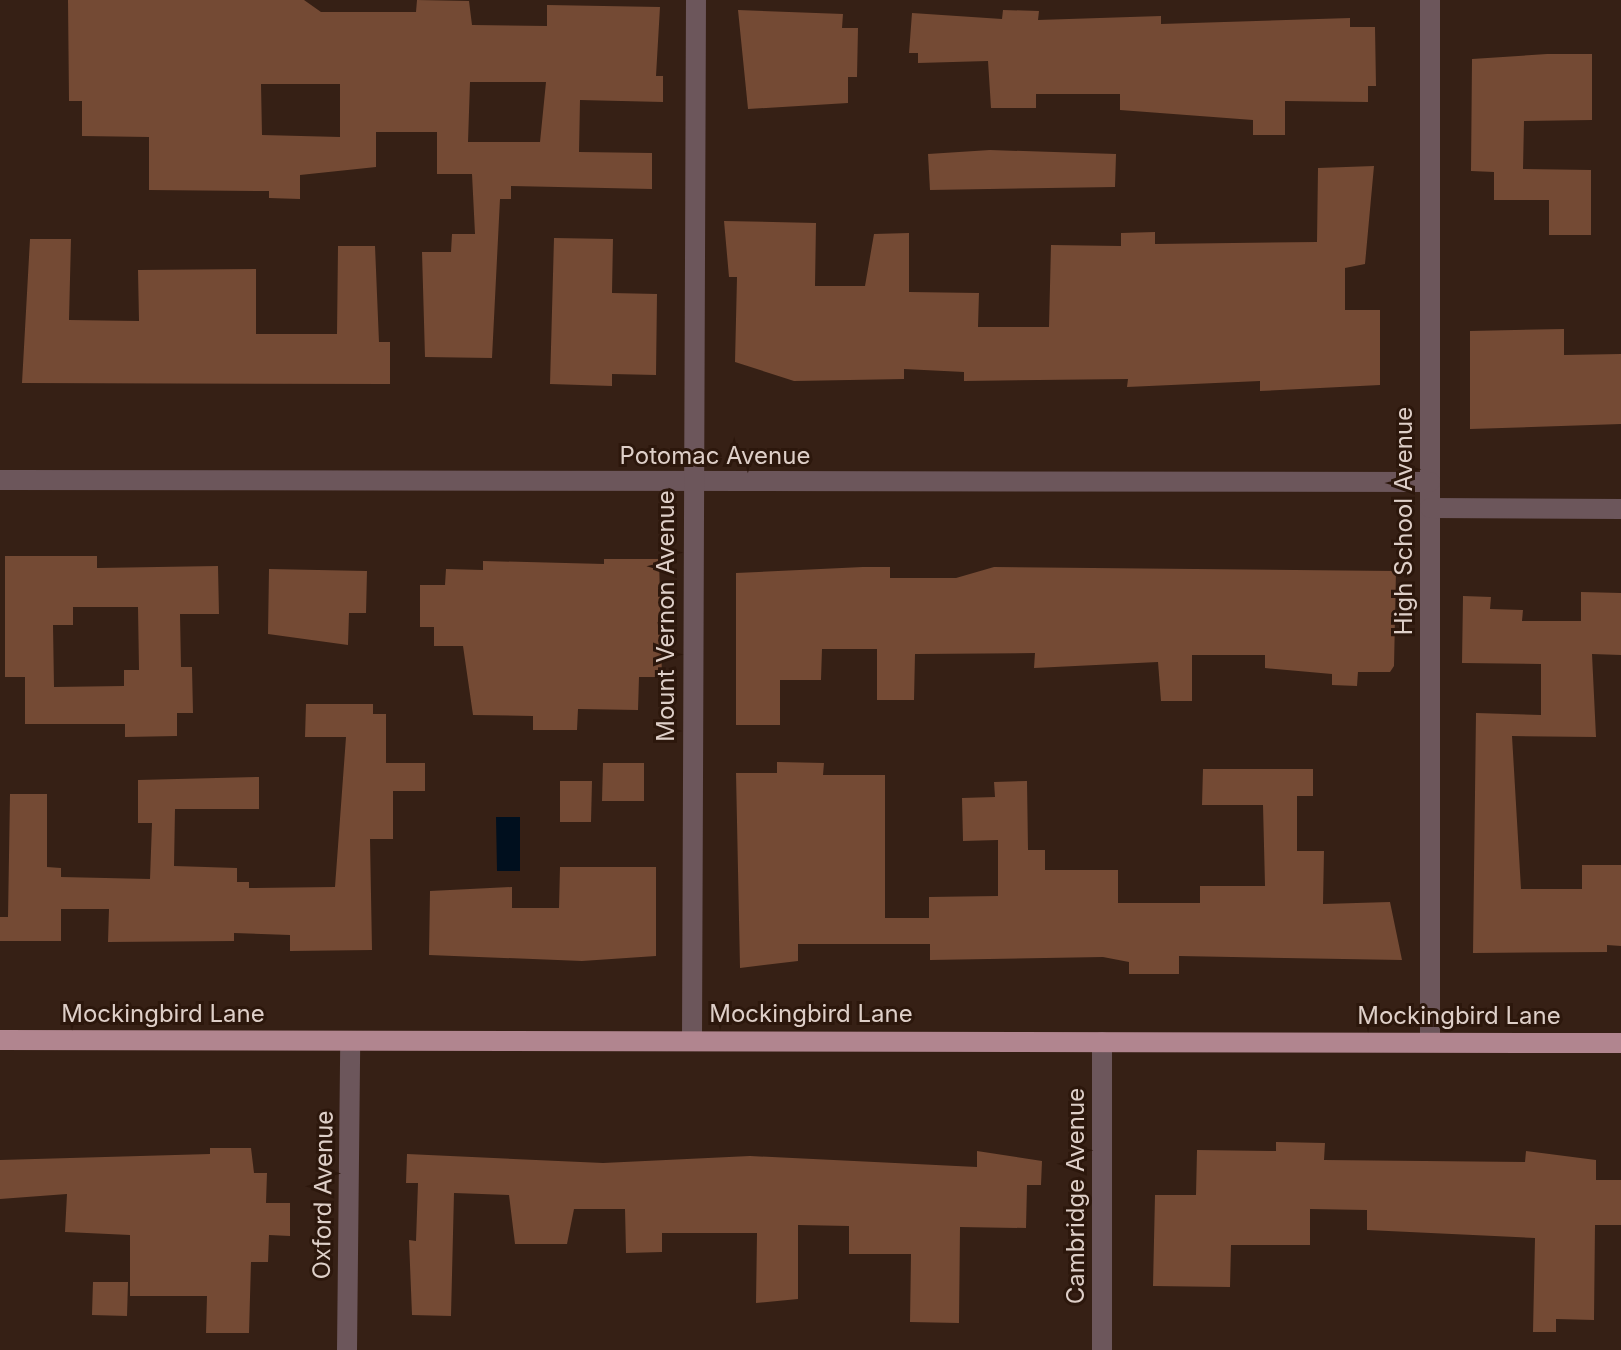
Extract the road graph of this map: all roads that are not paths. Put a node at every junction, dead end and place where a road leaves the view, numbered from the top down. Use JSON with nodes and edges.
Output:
{"nodes":[{"id":1,"x":696,"y":0,"type":"edge"},
{"id":2,"x":1430,"y":0,"type":"edge"},
{"id":3,"x":0,"y":480,"type":"edge"},
{"id":4,"x":692,"y":482,"type":"junction"},
{"id":5,"x":1430,"y":482,"type":"junction"},
{"id":6,"x":1430,"y":508,"type":"junction"},
{"id":7,"x":1621,"y":509,"type":"edge"},
{"id":8,"x":0,"y":1040,"type":"edge"},
{"id":9,"x":692,"y":1040,"type":"junction"},
{"id":10,"x":350,"y":1041,"type":"junction"},
{"id":11,"x":1102,"y":1042,"type":"junction"},
{"id":12,"x":1430,"y":1042,"type":"junction"},
{"id":13,"x":1621,"y":1043,"type":"edge"},
{"id":14,"x":347,"y":1350,"type":"edge"},
{"id":15,"x":1102,"y":1350,"type":"edge"}],
"edges":[{"from":1,"to":4,"type":"street","name":"Mount Vernon Avenue"},
{"from":2,"to":5,"type":"street","name":"High School Avenue"},
{"from":3,"to":4,"type":"street","name":"Potomac Avenue"},
{"from":4,"to":5,"type":"street","name":"Potomac Avenue"},
{"from":4,"to":9,"type":"street","name":"Mount Vernon Avenue"},
{"from":5,"to":6,"type":"street","name":"High School Avenue"},
{"from":6,"to":7,"type":"street"},
{"from":6,"to":12,"type":"street","name":"High School Avenue"},
{"from":8,"to":10,"type":"main road","name":"Mockingbird Lane"},
{"from":9,"to":10,"type":"main road","name":"Mockingbird Lane"},
{"from":9,"to":11,"type":"main road","name":"Mockingbird Lane"},
{"from":10,"to":14,"type":"street","name":"Oxford Avenue"},
{"from":11,"to":12,"type":"main road","name":"Mockingbird Lane"},
{"from":11,"to":15,"type":"street","name":"Cambridge Avenue"},
{"from":12,"to":13,"type":"main road","name":"Mockingbird Lane"}]}
